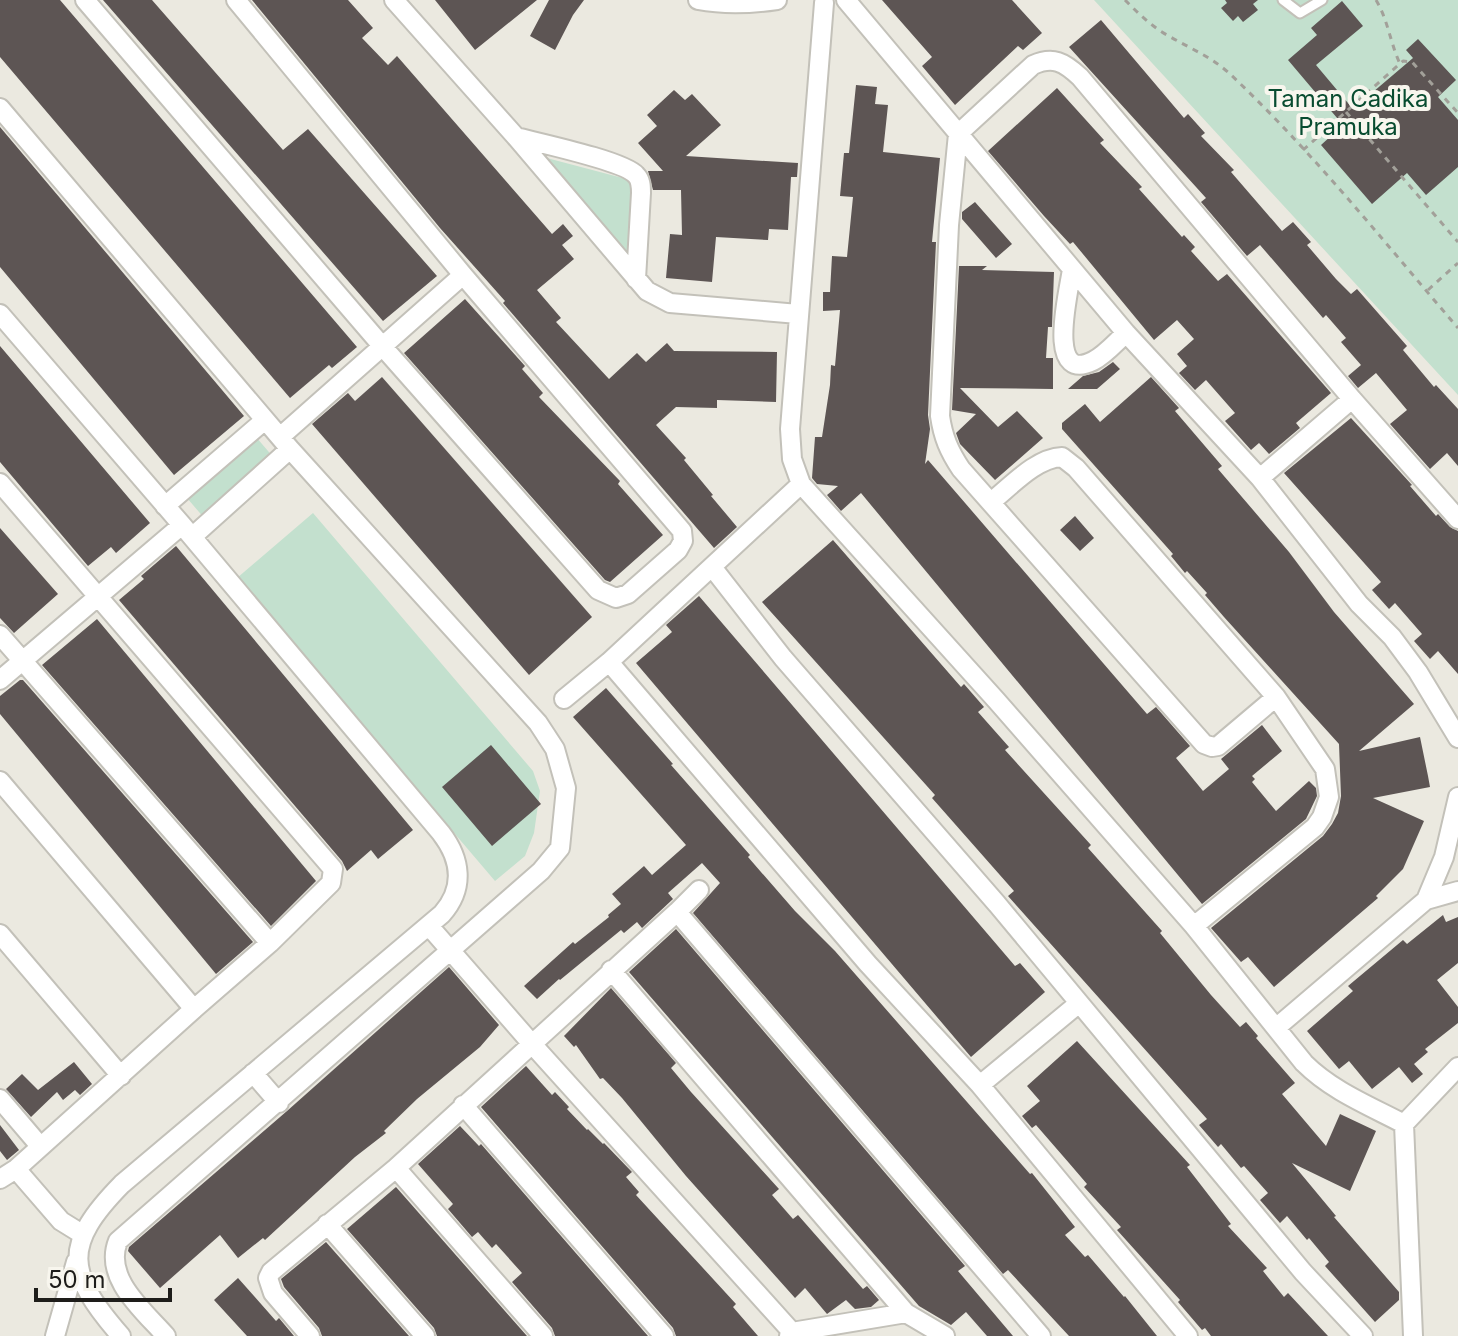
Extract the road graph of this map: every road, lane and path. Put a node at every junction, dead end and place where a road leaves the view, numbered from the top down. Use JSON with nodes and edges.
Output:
{"nodes":[{"id":1,"x":85,"y":0,"type":"edge"},
{"id":2,"x":236,"y":0,"type":"edge"},
{"id":3,"x":394,"y":0,"type":"edge"},
{"id":4,"x":698,"y":0,"type":"edge"},
{"id":5,"x":777,"y":0,"type":"edge"},
{"id":6,"x":846,"y":0,"type":"edge"},
{"id":7,"x":1125,"y":0,"type":"edge"},
{"id":8,"x":1283,"y":0,"type":"edge"},
{"id":9,"x":1322,"y":0,"type":"edge"},
{"id":10,"x":1376,"y":0,"type":"edge"},
{"id":11,"x":827,"y":1,"type":"edge"},
{"id":12,"x":1400,"y":64,"type":"junction"},
{"id":13,"x":0,"y":108,"type":"edge"},
{"id":14,"x":1346,"y":112,"type":"junction"},
{"id":15,"x":1458,"y":113,"type":"edge"},
{"id":16,"x":958,"y":134,"type":"junction"},
{"id":17,"x":516,"y":137,"type":"junction"},
{"id":18,"x":1303,"y":150,"type":"junction"},
{"id":19,"x":1458,"y":242,"type":"edge"},
{"id":20,"x":1458,"y":263,"type":"edge"},
{"id":21,"x":1072,"y":269,"type":"junction"},
{"id":22,"x":463,"y":275,"type":"junction"},
{"id":23,"x":636,"y":279,"type":"junction"},
{"id":24,"x":1427,"y":291,"type":"junction"},
{"id":25,"x":0,"y":314,"type":"edge"},
{"id":26,"x":798,"y":314,"type":"junction"},
{"id":27,"x":1458,"y":328,"type":"edge"},
{"id":28,"x":1126,"y":333,"type":"junction"},
{"id":29,"x":383,"y":347,"type":"junction"},
{"id":30,"x":1352,"y":399,"type":"junction"},
{"id":31,"x":265,"y":420,"type":"junction"},
{"id":32,"x":285,"y":443,"type":"junction"},
{"id":33,"x":1260,"y":478,"type":"junction"},
{"id":34,"x":0,"y":483,"type":"edge"},
{"id":35,"x":801,"y":484,"type":"junction"},
{"id":36,"x":991,"y":502,"type":"junction"},
{"id":37,"x":165,"y":506,"type":"junction"},
{"id":38,"x":1458,"y":519,"type":"edge"},
{"id":39,"x":187,"y":531,"type":"junction"},
{"id":40,"x":712,"y":567,"type":"junction"},
{"id":41,"x":97,"y":598,"type":"junction"},
{"id":42,"x":0,"y":635,"type":"edge"},
{"id":43,"x":22,"y":661,"type":"junction"},
{"id":44,"x":609,"y":662,"type":"junction"},
{"id":45,"x":0,"y":680,"type":"edge"},
{"id":46,"x":1276,"y":697,"type":"junction"},
{"id":47,"x":564,"y":699,"type":"dead end"},
{"id":48,"x":1458,"y":736,"type":"edge"},
{"id":49,"x":0,"y":781,"type":"edge"},
{"id":50,"x":1457,"y":808,"type":"edge"},
{"id":51,"x":699,"y":890,"type":"dead end"},
{"id":52,"x":1458,"y":891,"type":"edge"},
{"id":53,"x":1426,"y":900,"type":"junction"},
{"id":54,"x":677,"y":912,"type":"junction"},
{"id":55,"x":429,"y":926,"type":"junction"},
{"id":56,"x":1194,"y":926,"type":"junction"},
{"id":57,"x":0,"y":934,"type":"edge"},
{"id":58,"x":270,"y":943,"type":"junction"},
{"id":59,"x":451,"y":950,"type":"junction"},
{"id":60,"x":611,"y":970,"type":"junction"},
{"id":61,"x":1078,"y":1004,"type":"junction"},
{"id":62,"x":194,"y":1009,"type":"junction"},
{"id":63,"x":1277,"y":1027,"type":"junction"},
{"id":64,"x":532,"y":1044,"type":"junction"},
{"id":65,"x":1458,"y":1067,"type":"edge"},
{"id":66,"x":253,"y":1073,"type":"junction"},
{"id":67,"x":121,"y":1076,"type":"junction"},
{"id":68,"x":980,"y":1085,"type":"junction"},
{"id":69,"x":0,"y":1099,"type":"edge"},
{"id":70,"x":279,"y":1103,"type":"junction"},
{"id":71,"x":463,"y":1105,"type":"junction"},
{"id":72,"x":1404,"y":1124,"type":"junction"},
{"id":73,"x":40,"y":1146,"type":"junction"},
{"id":74,"x":396,"y":1168,"type":"junction"},
{"id":75,"x":8,"y":1174,"type":"edge"},
{"id":76,"x":327,"y":1224,"type":"junction"},
{"id":77,"x":82,"y":1234,"type":"junction"},
{"id":78,"x":78,"y":1255,"type":"junction"},
{"id":79,"x":906,"y":1313,"type":"junction"},
{"id":80,"x":791,"y":1334,"type":"edge"},
{"id":81,"x":55,"y":1336,"type":"edge"},
{"id":82,"x":121,"y":1336,"type":"edge"},
{"id":83,"x":166,"y":1336,"type":"edge"},
{"id":84,"x":310,"y":1336,"type":"edge"},
{"id":85,"x":425,"y":1336,"type":"edge"},
{"id":86,"x":543,"y":1336,"type":"edge"},
{"id":87,"x":664,"y":1336,"type":"edge"},
{"id":88,"x":945,"y":1336,"type":"edge"},
{"id":89,"x":1041,"y":1336,"type":"edge"},
{"id":90,"x":1188,"y":1336,"type":"edge"},
{"id":91,"x":1363,"y":1336,"type":"edge"},
{"id":92,"x":1413,"y":1336,"type":"edge"}],
"edges":[{"from":1,"to":29,"type":"street"},
{"from":2,"to":22,"type":"street"},
{"from":3,"to":17,"type":"street"},
{"from":4,"to":5,"type":"street"},
{"from":6,"to":16,"type":"street"},
{"from":7,"to":18,"type":"path"},
{"from":8,"to":9,"type":"lane"},
{"from":10,"to":12,"type":"path"},
{"from":11,"to":26,"type":"street"},
{"from":12,"to":14,"type":"path"},
{"from":12,"to":15,"type":"path"},
{"from":13,"to":31,"type":"street"},
{"from":14,"to":18,"type":"path"},
{"from":14,"to":19,"type":"path"},
{"from":16,"to":21,"type":"street"},
{"from":16,"to":30,"type":"street"},
{"from":16,"to":36,"type":"street"},
{"from":17,"to":23,"type":"street"},
{"from":17,"to":23,"type":"street"},
{"from":18,"to":24,"type":"path"},
{"from":20,"to":24,"type":"path"},
{"from":21,"to":28,"type":"street"},
{"from":21,"to":28,"type":"street"},
{"from":22,"to":29,"type":"street"},
{"from":22,"to":29,"type":"street"},
{"from":23,"to":26,"type":"street"},
{"from":24,"to":27,"type":"path"},
{"from":25,"to":37,"type":"street"},
{"from":26,"to":35,"type":"street"},
{"from":28,"to":33,"type":"street"},
{"from":29,"to":32,"type":"street"},
{"from":30,"to":33,"type":"street"},
{"from":30,"to":38,"type":"street"},
{"from":31,"to":32,"type":"street"},
{"from":31,"to":37,"type":"street"},
{"from":32,"to":39,"type":"street"},
{"from":32,"to":59,"type":"street"},
{"from":33,"to":48,"type":"street"},
{"from":34,"to":41,"type":"street"},
{"from":35,"to":40,"type":"street"},
{"from":35,"to":56,"type":"street"},
{"from":36,"to":46,"type":"street"},
{"from":36,"to":46,"type":"street"},
{"from":37,"to":39,"type":"street"},
{"from":39,"to":41,"type":"street"},
{"from":39,"to":55,"type":"street"},
{"from":40,"to":44,"type":"street"},
{"from":40,"to":61,"type":"street"},
{"from":41,"to":43,"type":"street"},
{"from":41,"to":58,"type":"street"},
{"from":42,"to":43,"type":"street"},
{"from":43,"to":45,"type":"street"},
{"from":43,"to":58,"type":"street"},
{"from":44,"to":47,"type":"street"},
{"from":44,"to":68,"type":"street"},
{"from":46,"to":56,"type":"street"},
{"from":49,"to":62,"type":"street"},
{"from":50,"to":53,"type":"street"},
{"from":51,"to":54,"type":"street"},
{"from":52,"to":53,"type":"street"},
{"from":53,"to":63,"type":"street"},
{"from":54,"to":60,"type":"street"},
{"from":54,"to":89,"type":"street"},
{"from":55,"to":59,"type":"street"},
{"from":55,"to":66,"type":"street"},
{"from":56,"to":63,"type":"street"},
{"from":57,"to":67,"type":"street"},
{"from":58,"to":62,"type":"street"},
{"from":59,"to":64,"type":"street"},
{"from":59,"to":70,"type":"street"},
{"from":60,"to":64,"type":"street"},
{"from":60,"to":79,"type":"street"},
{"from":61,"to":68,"type":"street"},
{"from":61,"to":91,"type":"street"},
{"from":62,"to":67,"type":"street"},
{"from":63,"to":72,"type":"street"},
{"from":64,"to":71,"type":"street"},
{"from":64,"to":80,"type":"street"},
{"from":65,"to":72,"type":"street"},
{"from":66,"to":70,"type":"street"},
{"from":66,"to":77,"type":"street"},
{"from":67,"to":73,"type":"street"},
{"from":68,"to":90,"type":"street"},
{"from":69,"to":73,"type":"street"},
{"from":70,"to":83,"type":"street"},
{"from":71,"to":74,"type":"street"},
{"from":71,"to":87,"type":"street"},
{"from":72,"to":92,"type":"street"},
{"from":73,"to":75,"type":"street"},
{"from":74,"to":76,"type":"street"},
{"from":74,"to":86,"type":"street"},
{"from":75,"to":77,"type":"street"},
{"from":76,"to":84,"type":"street"},
{"from":76,"to":85,"type":"street"},
{"from":77,"to":78,"type":"street"},
{"from":78,"to":81,"type":"street"},
{"from":78,"to":82,"type":"street"},
{"from":79,"to":80,"type":"street"},
{"from":79,"to":88,"type":"street"}]}
